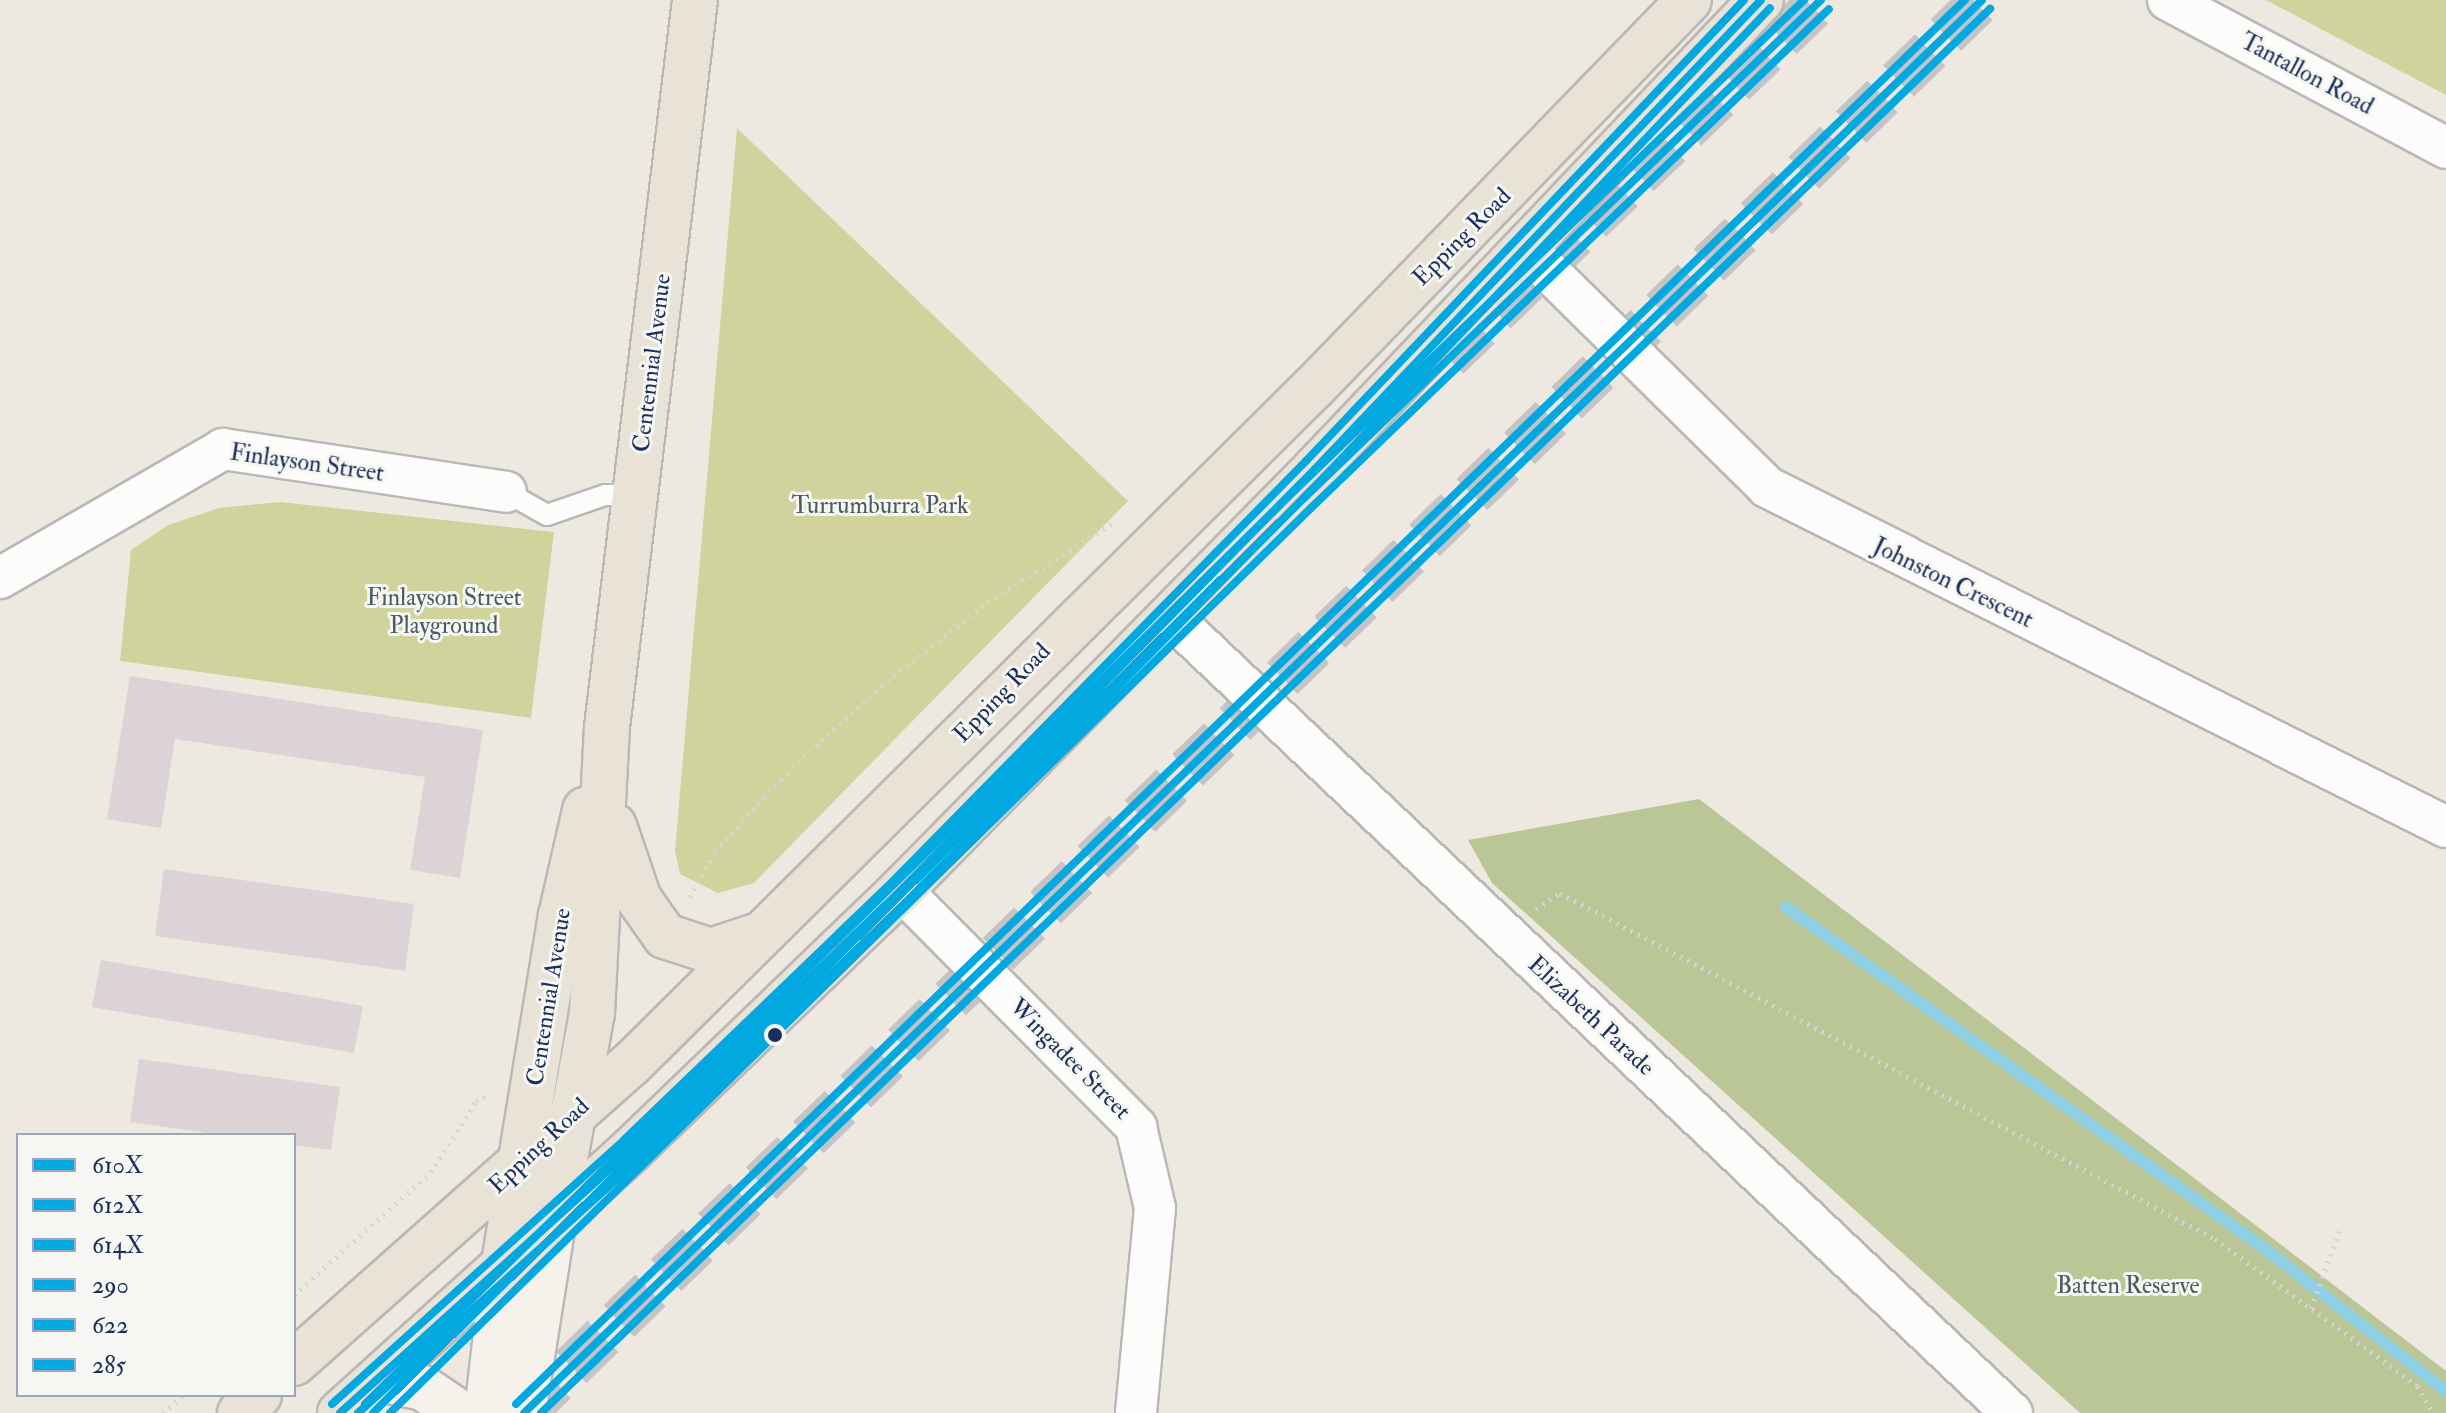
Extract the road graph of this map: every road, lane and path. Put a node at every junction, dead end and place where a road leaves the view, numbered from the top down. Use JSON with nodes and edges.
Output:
{"nodes":[{"id":1,"x":695,"y":0,"type":"edge"},
{"id":2,"x":1689,"y":0,"type":"edge"},
{"id":3,"x":1761,"y":0,"type":"edge"},
{"id":4,"x":2168,"y":0,"type":"edge"},
{"id":5,"x":2446,"y":148,"type":"edge"},
{"id":6,"x":1525,"y":248,"type":"junction"},
{"id":7,"x":506,"y":492,"type":"joint"},
{"id":8,"x":636,"y":495,"type":"junction"},
{"id":9,"x":1119,"y":519,"type":"dead end"},
{"id":10,"x":0,"y":578,"type":"edge"},
{"id":11,"x":1171,"y":617,"type":"junction"},
{"id":12,"x":607,"y":727,"type":"junction"},
{"id":13,"x":606,"y":792,"type":"junction"},
{"id":14,"x":2446,"y":827,"type":"edge"},
{"id":15,"x":901,"y":890,"type":"junction"},
{"id":16,"x":689,"y":899,"type":"dead end"},
{"id":17,"x":766,"y":932,"type":"junction"},
{"id":18,"x":1502,"y":932,"type":"junction"},
{"id":19,"x":476,"y":1101,"type":"dead end"},
{"id":20,"x":577,"y":1109,"type":"junction"},
{"id":21,"x":523,"y":1161,"type":"junction"},
{"id":22,"x":554,"y":1218,"type":"junction"},
{"id":23,"x":2341,"y":1227,"type":"dead end"},
{"id":24,"x":504,"y":1263,"type":"junction"},
{"id":25,"x":296,"y":1293,"type":"edge"},
{"id":26,"x":2311,"y":1308,"type":"junction"},
{"id":27,"x":296,"y":1361,"type":"edge"},
{"id":28,"x":379,"y":1379,"type":"junction"},
{"id":29,"x":181,"y":1397,"type":"edge"},
{"id":30,"x":257,"y":1397,"type":"edge"},
{"id":31,"x":163,"y":1413,"type":"edge"},
{"id":32,"x":240,"y":1413,"type":"edge"},
{"id":33,"x":340,"y":1413,"type":"edge"},
{"id":34,"x":460,"y":1413,"type":"edge"},
{"id":35,"x":487,"y":1413,"type":"edge"},
{"id":36,"x":523,"y":1413,"type":"edge"},
{"id":37,"x":1136,"y":1413,"type":"edge"},
{"id":38,"x":2012,"y":1413,"type":"edge"},
{"id":39,"x":2433,"y":1413,"type":"edge"}],
"edges":[{"from":1,"to":8,"type":"main road","name":"Centennial Avenue"},
{"from":2,"to":17,"type":"main road","name":"Epping Road"},
{"from":3,"to":6,"type":"main road"},
{"from":4,"to":5,"type":"street","name":"Tantallon Road"},
{"from":6,"to":11,"type":"main road"},
{"from":6,"to":14,"type":"street","name":"Johnston Crescent"},
{"from":7,"to":8,"type":"lane","name":"Finlayson Street"},
{"from":7,"to":10,"type":"street","name":"Finlayson Street"},
{"from":8,"to":12,"type":"main road","name":"Centennial Avenue"},
{"from":9,"to":16,"type":"path"},
{"from":11,"to":15,"type":"main road"},
{"from":11,"to":18,"type":"street","name":"Elizabeth Parade"},
{"from":12,"to":13,"type":"main road","name":"Centennial Avenue"},
{"from":12,"to":21,"type":"main road","name":"Centennial Avenue"},
{"from":13,"to":17,"type":"main road"},
{"from":13,"to":20,"type":"main road","name":"Centennial Avenue"},
{"from":15,"to":22,"type":"main road"},
{"from":15,"to":37,"type":"street","name":"Wingadee Street"},
{"from":17,"to":20,"type":"main road","name":"Epping Road"},
{"from":18,"to":26,"type":"path"},
{"from":18,"to":38,"type":"street","name":"Elizabeth Parade"},
{"from":19,"to":25,"type":"path"},
{"from":20,"to":21,"type":"main road","name":"Epping Road"},
{"from":20,"to":22,"type":"main road","name":"Centennial Avenue"},
{"from":21,"to":24,"type":"main road","name":"Centennial Avenue"},
{"from":21,"to":27,"type":"main road","name":"Epping Road"},
{"from":22,"to":24,"type":"main road"},
{"from":22,"to":36,"type":"main road","name":"Centennial Avenue"},
{"from":23,"to":26,"type":"path"},
{"from":24,"to":28,"type":"main road"},
{"from":24,"to":35,"type":"main road","name":"Centennial Avenue"},
{"from":26,"to":39,"type":"path"},
{"from":28,"to":33,"type":"main road"},
{"from":28,"to":34,"type":"main road"},
{"from":29,"to":31,"type":"path"},
{"from":30,"to":32,"type":"main road"}]}
